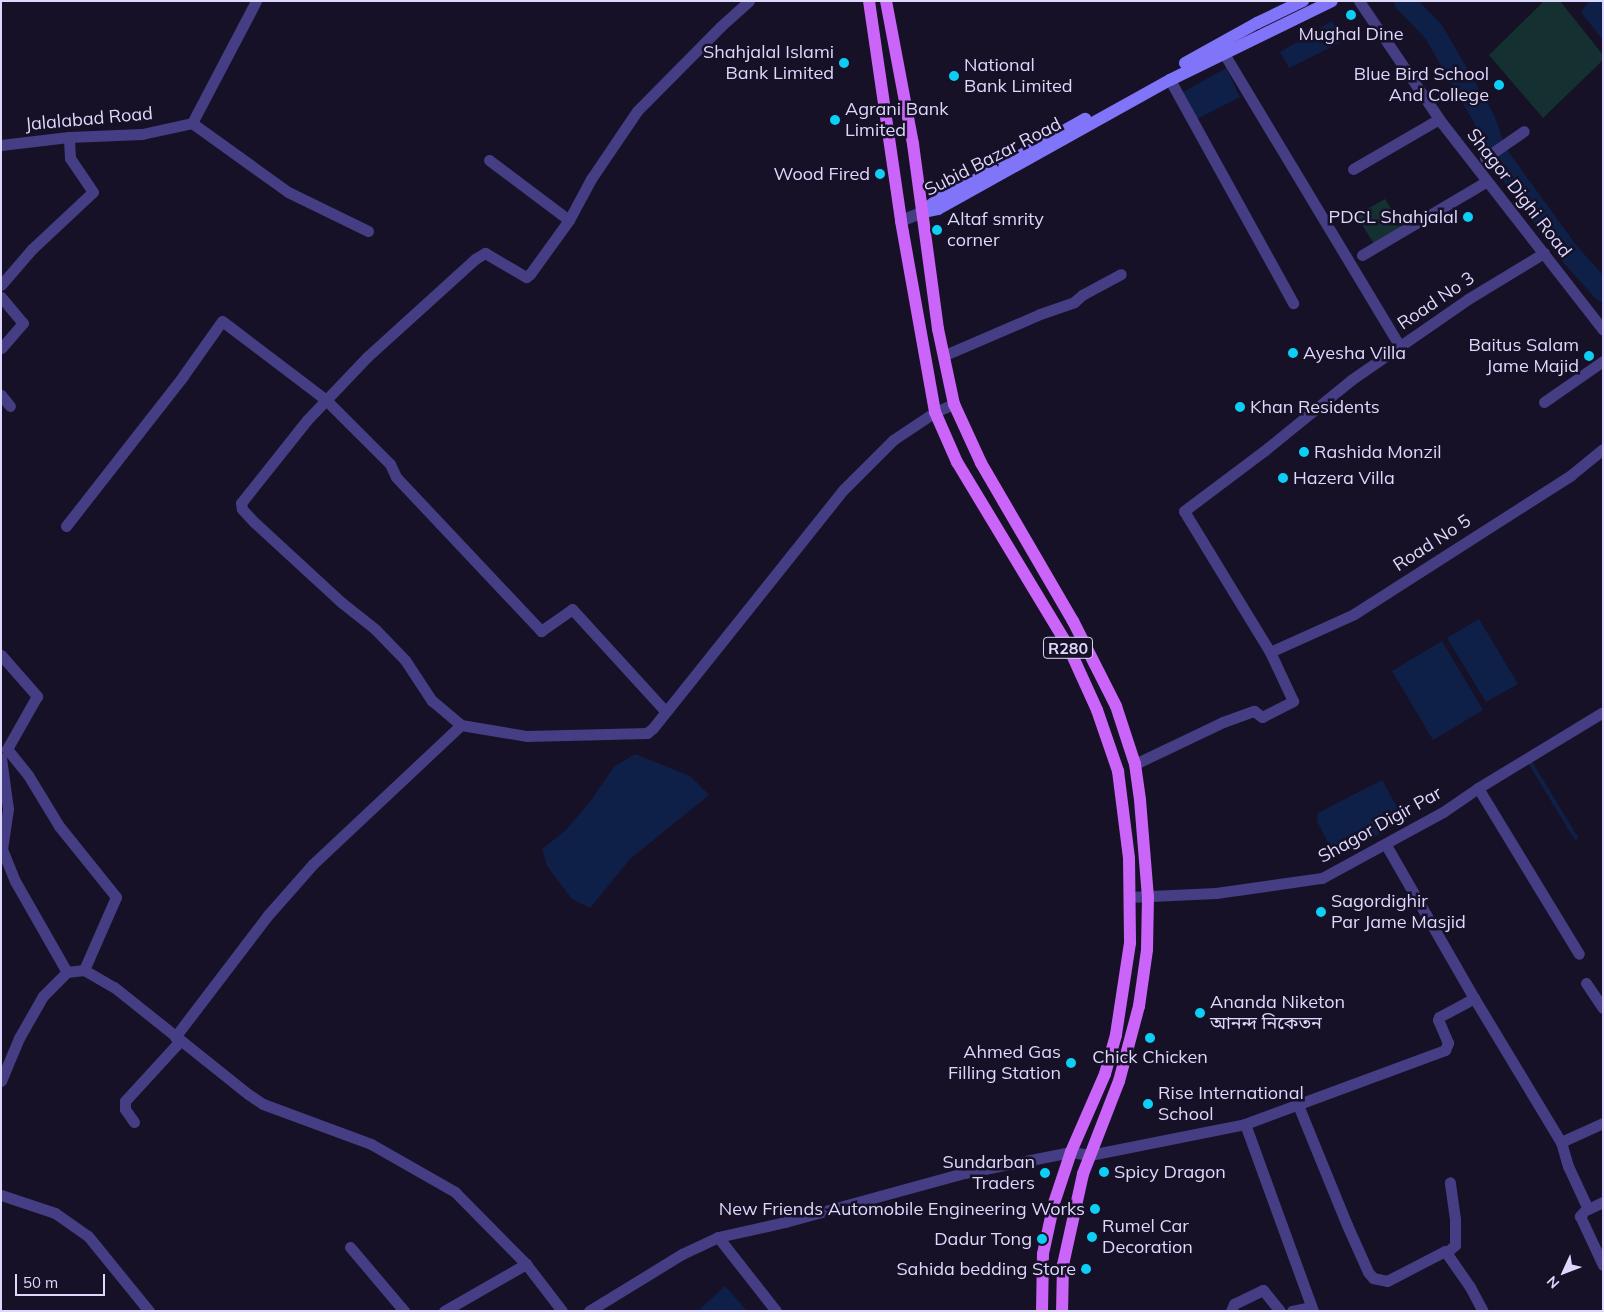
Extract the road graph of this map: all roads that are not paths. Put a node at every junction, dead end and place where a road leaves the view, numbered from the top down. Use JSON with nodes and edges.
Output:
{"nodes":[{"id":1,"x":256,"y":1,"type":"edge"},
{"id":2,"x":749,"y":1,"type":"edge"},
{"id":3,"x":869,"y":1,"type":"edge"},
{"id":4,"x":886,"y":1,"type":"edge"},
{"id":5,"x":1303,"y":1,"type":"edge"},
{"id":6,"x":1332,"y":1,"type":"edge"},
{"id":7,"x":1359,"y":1,"type":"edge"},
{"id":8,"x":1223,"y":52,"type":"junction"},
{"id":9,"x":1170,"y":80,"type":"junction"},
{"id":10,"x":1439,"y":119,"type":"junction"},
{"id":11,"x":192,"y":123,"type":"junction"},
{"id":12,"x":1524,"y":131,"type":"dead end"},
{"id":13,"x":69,"y":137,"type":"junction"},
{"id":14,"x":1,"y":145,"type":"edge"},
{"id":15,"x":1485,"y":158,"type":"dead end"},
{"id":16,"x":489,"y":160,"type":"dead end"},
{"id":17,"x":1353,"y":169,"type":"dead end"},
{"id":18,"x":1488,"y":181,"type":"junction"},
{"id":19,"x":923,"y":212,"type":"junction"},
{"id":20,"x":569,"y":220,"type":"junction"},
{"id":21,"x":901,"y":221,"type":"junction"},
{"id":22,"x":368,"y":231,"type":"dead end"},
{"id":23,"x":1544,"y":253,"type":"junction"},
{"id":24,"x":1362,"y":255,"type":"dead end"},
{"id":25,"x":1121,"y":274,"type":"dead end"},
{"id":26,"x":1,"y":285,"type":"edge"},
{"id":27,"x":1,"y":297,"type":"edge"},
{"id":28,"x":1293,"y":303,"type":"dead end"},
{"id":29,"x":1603,"y":330,"type":"edge"},
{"id":30,"x":1400,"y":346,"type":"junction"},
{"id":31,"x":1,"y":348,"type":"edge"},
{"id":32,"x":945,"y":355,"type":"junction"},
{"id":33,"x":1603,"y":361,"type":"edge"},
{"id":34,"x":1,"y":395,"type":"edge"},
{"id":35,"x":326,"y":400,"type":"junction"},
{"id":36,"x":1544,"y":402,"type":"dead end"},
{"id":37,"x":954,"y":404,"type":"junction"},
{"id":38,"x":10,"y":406,"type":"dead end"},
{"id":39,"x":935,"y":412,"type":"junction"},
{"id":40,"x":1603,"y":448,"type":"edge"},
{"id":41,"x":66,"y":526,"type":"dead end"},
{"id":42,"x":1270,"y":652,"type":"junction"},
{"id":43,"x":1,"y":656,"type":"edge"},
{"id":44,"x":666,"y":712,"type":"junction"},
{"id":45,"x":1603,"y":712,"type":"edge"},
{"id":46,"x":460,"y":725,"type":"junction"},
{"id":47,"x":3,"y":755,"type":"edge"},
{"id":48,"x":1135,"y":764,"type":"junction"},
{"id":49,"x":1478,"y":788,"type":"junction"},
{"id":50,"x":1386,"y":845,"type":"junction"},
{"id":51,"x":1129,"y":897,"type":"junction"},
{"id":52,"x":1148,"y":897,"type":"junction"},
{"id":53,"x":1579,"y":954,"type":"dead end"},
{"id":54,"x":84,"y":970,"type":"junction"},
{"id":55,"x":67,"y":972,"type":"junction"},
{"id":56,"x":1586,"y":983,"type":"dead end"},
{"id":57,"x":1474,"y":998,"type":"junction"},
{"id":58,"x":1603,"y":1008,"type":"edge"},
{"id":59,"x":178,"y":1039,"type":"junction"},
{"id":60,"x":1,"y":1081,"type":"edge"},
{"id":61,"x":1298,"y":1105,"type":"junction"},
{"id":62,"x":134,"y":1122,"type":"dead end"},
{"id":63,"x":1603,"y":1123,"type":"edge"},
{"id":64,"x":1245,"y":1124,"type":"junction"},
{"id":65,"x":1561,"y":1142,"type":"junction"},
{"id":66,"x":1071,"y":1152,"type":"junction"},
{"id":67,"x":1090,"y":1155,"type":"junction"},
{"id":68,"x":1450,"y":1182,"type":"dead end"},
{"id":69,"x":1,"y":1195,"type":"edge"},
{"id":70,"x":1603,"y":1202,"type":"edge"},
{"id":71,"x":1588,"y":1208,"type":"junction"},
{"id":72,"x":718,"y":1237,"type":"junction"},
{"id":73,"x":350,"y":1247,"type":"dead end"},
{"id":74,"x":1446,"y":1253,"type":"junction"},
{"id":75,"x":526,"y":1264,"type":"junction"},
{"id":76,"x":1603,"y":1265,"type":"edge"},
{"id":77,"x":1312,"y":1309,"type":"edge"},
{"id":78,"x":149,"y":1311,"type":"edge"},
{"id":79,"x":404,"y":1311,"type":"edge"},
{"id":80,"x":444,"y":1311,"type":"edge"},
{"id":81,"x":562,"y":1311,"type":"edge"},
{"id":82,"x":589,"y":1311,"type":"edge"},
{"id":83,"x":776,"y":1311,"type":"edge"},
{"id":84,"x":1042,"y":1311,"type":"edge"},
{"id":85,"x":1062,"y":1311,"type":"edge"},
{"id":86,"x":1231,"y":1311,"type":"edge"},
{"id":87,"x":1280,"y":1311,"type":"edge"},
{"id":88,"x":1292,"y":1311,"type":"edge"},
{"id":89,"x":1483,"y":1311,"type":"edge"}],
"edges":[{"from":1,"to":11,"type":"street"},
{"from":2,"to":20,"type":"street"},
{"from":3,"to":21,"type":"main road","number":"R280"},
{"from":4,"to":19,"type":"main road","number":"R280"},
{"from":5,"to":19,"type":"main road","name":"Subid Bazar Road"},
{"from":6,"to":8,"type":"main road","name":"Subid Bazar Road"},
{"from":7,"to":10,"type":"street","name":"Shagor Dighi Road"},
{"from":8,"to":9,"type":"main road","name":"Subid Bazar Road"},
{"from":8,"to":30,"type":"street"},
{"from":9,"to":19,"type":"main road","name":"Subid Bazar Road"},
{"from":9,"to":28,"type":"street"},
{"from":10,"to":17,"type":"street"},
{"from":10,"to":18,"type":"street","name":"Shagor Dighi Road"},
{"from":11,"to":13,"type":"street","name":"Jalalabad Road"},
{"from":11,"to":22,"type":"street"},
{"from":12,"to":15,"type":"street"},
{"from":13,"to":14,"type":"street","name":"Jalalabad Road"},
{"from":13,"to":26,"type":"street"},
{"from":16,"to":20,"type":"street"},
{"from":18,"to":23,"type":"street","name":"Shagor Dighi Road"},
{"from":18,"to":24,"type":"street"},
{"from":19,"to":21,"type":"street"},
{"from":19,"to":32,"type":"main road","number":"R280"},
{"from":20,"to":35,"type":"street"},
{"from":21,"to":39,"type":"main road","number":"R280"},
{"from":23,"to":29,"type":"street","name":"Shagor Dighi Road"},
{"from":23,"to":30,"type":"street","name":"Road No 3"},
{"from":25,"to":32,"type":"street"},
{"from":27,"to":31,"type":"street"},
{"from":30,"to":42,"type":"street","name":"Road No 3"},
{"from":32,"to":37,"type":"main road","number":"R280"},
{"from":33,"to":36,"type":"street"},
{"from":34,"to":38,"type":"street"},
{"from":35,"to":41,"type":"street"},
{"from":35,"to":44,"type":"street"},
{"from":35,"to":46,"type":"street"},
{"from":37,"to":39,"type":"street"},
{"from":37,"to":48,"type":"main road","number":"R280"},
{"from":39,"to":44,"type":"street"},
{"from":39,"to":51,"type":"main road","number":"R280"},
{"from":40,"to":42,"type":"street","name":"Road No 5"},
{"from":42,"to":48,"type":"street"},
{"from":43,"to":47,"type":"street"},
{"from":44,"to":46,"type":"street"},
{"from":45,"to":49,"type":"street","name":"Shagor Digir Par"},
{"from":46,"to":59,"type":"street"},
{"from":47,"to":54,"type":"street"},
{"from":47,"to":55,"type":"street"},
{"from":48,"to":52,"type":"main road","number":"R280"},
{"from":49,"to":50,"type":"street","name":"Shagor Digir Par"},
{"from":49,"to":53,"type":"street"},
{"from":50,"to":52,"type":"street","name":"Shagor Digir Par"},
{"from":50,"to":57,"type":"street"},
{"from":51,"to":52,"type":"street","name":"Shagor Digir Par"},
{"from":51,"to":66,"type":"main road","number":"R280"},
{"from":52,"to":67,"type":"main road","number":"R280"},
{"from":54,"to":55,"type":"street"},
{"from":54,"to":59,"type":"street"},
{"from":55,"to":60,"type":"street"},
{"from":56,"to":58,"type":"street"},
{"from":57,"to":61,"type":"street"},
{"from":57,"to":65,"type":"street"},
{"from":59,"to":62,"type":"street"},
{"from":59,"to":75,"type":"street"},
{"from":61,"to":64,"type":"street"},
{"from":61,"to":74,"type":"street"},
{"from":63,"to":65,"type":"street"},
{"from":64,"to":67,"type":"street"},
{"from":64,"to":77,"type":"street"},
{"from":65,"to":71,"type":"street"},
{"from":66,"to":67,"type":"street"},
{"from":66,"to":72,"type":"street"},
{"from":66,"to":84,"type":"main road","number":"R280"},
{"from":67,"to":85,"type":"main road","number":"R280"},
{"from":68,"to":74,"type":"street"},
{"from":69,"to":78,"type":"street"},
{"from":70,"to":71,"type":"street"},
{"from":71,"to":76,"type":"street"},
{"from":72,"to":82,"type":"street"},
{"from":72,"to":83,"type":"street"},
{"from":73,"to":79,"type":"street"},
{"from":74,"to":89,"type":"street"},
{"from":75,"to":80,"type":"street"},
{"from":75,"to":81,"type":"street"},
{"from":77,"to":88,"type":"street"},
{"from":86,"to":87,"type":"street"}]}
